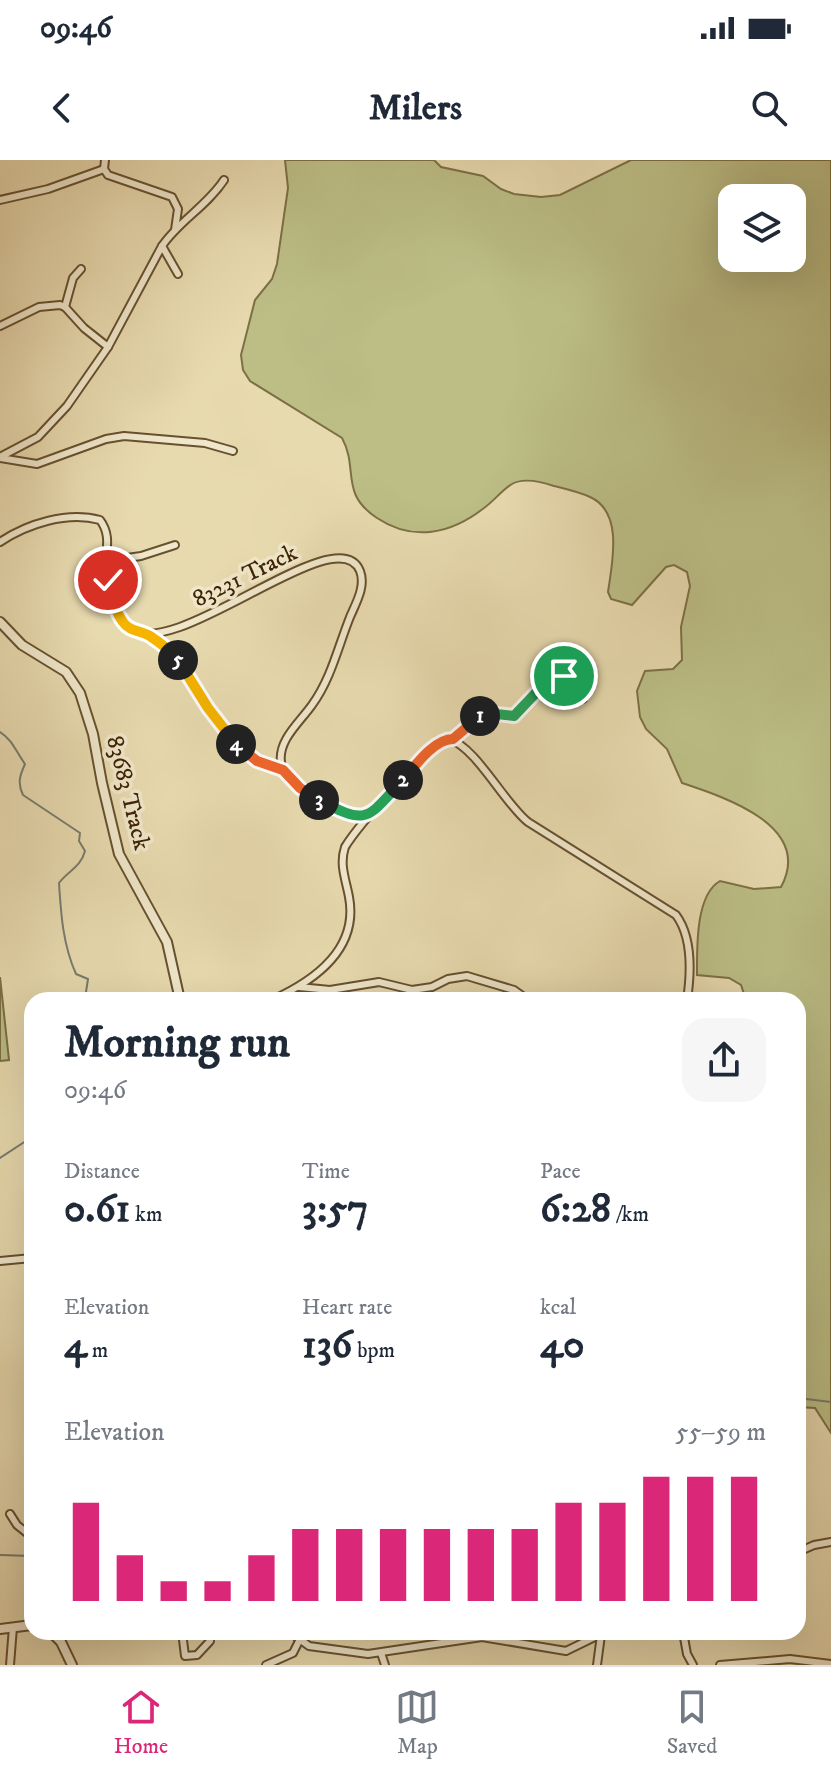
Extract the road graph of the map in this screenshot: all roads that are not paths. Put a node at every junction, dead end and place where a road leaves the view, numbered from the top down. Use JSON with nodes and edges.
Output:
{"nodes":[{"id":1,"x":105,"y":160,"type":"edge"},
{"id":2,"x":104,"y":169,"type":"junction"},
{"id":3,"x":224,"y":180,"type":"dead end"},
{"id":4,"x":0,"y":200,"type":"edge"},
{"id":5,"x":175,"y":230,"type":"junction"},
{"id":6,"x":162,"y":246,"type":"junction"},
{"id":7,"x":81,"y":269,"type":"dead end"},
{"id":8,"x":178,"y":274,"type":"dead end"},
{"id":9,"x":65,"y":307,"type":"junction"},
{"id":10,"x":0,"y":326,"type":"edge"},
{"id":11,"x":108,"y":347,"type":"junction"},
{"id":12,"x":233,"y":451,"type":"dead end"},
{"id":13,"x":0,"y":458,"type":"edge"},
{"id":14,"x":0,"y":542,"type":"edge"},
{"id":15,"x":175,"y":545,"type":"dead end"},
{"id":16,"x":106,"y":561,"type":"junction"},
{"id":17,"x":0,"y":622,"type":"edge"},
{"id":18,"x":148,"y":635,"type":"junction"},
{"id":19,"x":583,"y":699,"type":"dead end"},
{"id":20,"x":453,"y":739,"type":"junction"},
{"id":21,"x":283,"y":770,"type":"junction"},
{"id":22,"x":374,"y":812,"type":"junction"},
{"id":23,"x":299,"y":987,"type":"junction"},
{"id":24,"x":178,"y":992,"type":"edge"},
{"id":25,"x":289,"y":992,"type":"edge"},
{"id":26,"x":517,"y":992,"type":"edge"},
{"id":27,"x":687,"y":992,"type":"edge"},
{"id":28,"x":24,"y":1259,"type":"edge"},
{"id":29,"x":0,"y":1261,"type":"edge"},
{"id":30,"x":10,"y":1514,"type":"dead end"},
{"id":31,"x":24,"y":1531,"type":"edge"},
{"id":32,"x":831,"y":1542,"type":"edge"},
{"id":33,"x":806,"y":1548,"type":"edge"},
{"id":34,"x":24,"y":1626,"type":"edge"},
{"id":35,"x":13,"y":1627,"type":"junction"},
{"id":36,"x":0,"y":1629,"type":"edge"},
{"id":37,"x":59,"y":1640,"type":"edge"},
{"id":38,"x":183,"y":1640,"type":"edge"},
{"id":39,"x":463,"y":1640,"type":"edge"},
{"id":40,"x":500,"y":1640,"type":"edge"},
{"id":41,"x":589,"y":1640,"type":"edge"},
{"id":42,"x":602,"y":1640,"type":"edge"},
{"id":43,"x":684,"y":1640,"type":"edge"},
{"id":44,"x":210,"y":1641,"type":"dead end"},
{"id":45,"x":299,"y":1641,"type":"joint"},
{"id":46,"x":381,"y":1653,"type":"junction"},
{"id":47,"x":831,"y":1664,"type":"edge"},
{"id":48,"x":10,"y":1665,"type":"edge"},
{"id":49,"x":72,"y":1665,"type":"edge"},
{"id":50,"x":266,"y":1665,"type":"edge"},
{"id":51,"x":385,"y":1665,"type":"edge"},
{"id":52,"x":597,"y":1665,"type":"edge"},
{"id":53,"x":693,"y":1665,"type":"edge"},
{"id":54,"x":720,"y":1665,"type":"edge"}],
"edges":[{"from":1,"to":2,"type":"street"},
{"from":2,"to":4,"type":"street"},
{"from":2,"to":5,"type":"street"},
{"from":3,"to":5,"type":"street"},
{"from":5,"to":6,"type":"street"},
{"from":6,"to":8,"type":"street"},
{"from":6,"to":11,"type":"street"},
{"from":7,"to":9,"type":"street"},
{"from":9,"to":10,"type":"street"},
{"from":9,"to":11,"type":"street"},
{"from":11,"to":13,"type":"street"},
{"from":12,"to":13,"type":"street"},
{"from":14,"to":16,"type":"street"},
{"from":15,"to":16,"type":"street"},
{"from":16,"to":18,"type":"street"},
{"from":17,"to":24,"type":"street","name":"83683 Track"},
{"from":18,"to":21,"type":"street"},
{"from":18,"to":21,"type":"street","name":"83231 Track"},
{"from":19,"to":20,"type":"street"},
{"from":20,"to":22,"type":"street"},
{"from":20,"to":27,"type":"street"},
{"from":21,"to":22,"type":"street"},
{"from":22,"to":23,"type":"street"},
{"from":23,"to":25,"type":"street"},
{"from":23,"to":26,"type":"street"},
{"from":28,"to":29,"type":"street"},
{"from":30,"to":31,"type":"street"},
{"from":32,"to":33,"type":"street"},
{"from":34,"to":35,"type":"street"},
{"from":35,"to":36,"type":"street"},
{"from":35,"to":48,"type":"street"},
{"from":37,"to":49,"type":"street"},
{"from":38,"to":44,"type":"street"},
{"from":39,"to":46,"type":"street"},
{"from":40,"to":41,"type":"street"},
{"from":42,"to":52,"type":"street"},
{"from":43,"to":53,"type":"street"},
{"from":45,"to":46,"type":"street"},
{"from":45,"to":50,"type":"street"},
{"from":46,"to":51,"type":"street"},
{"from":47,"to":54,"type":"street"}]}
